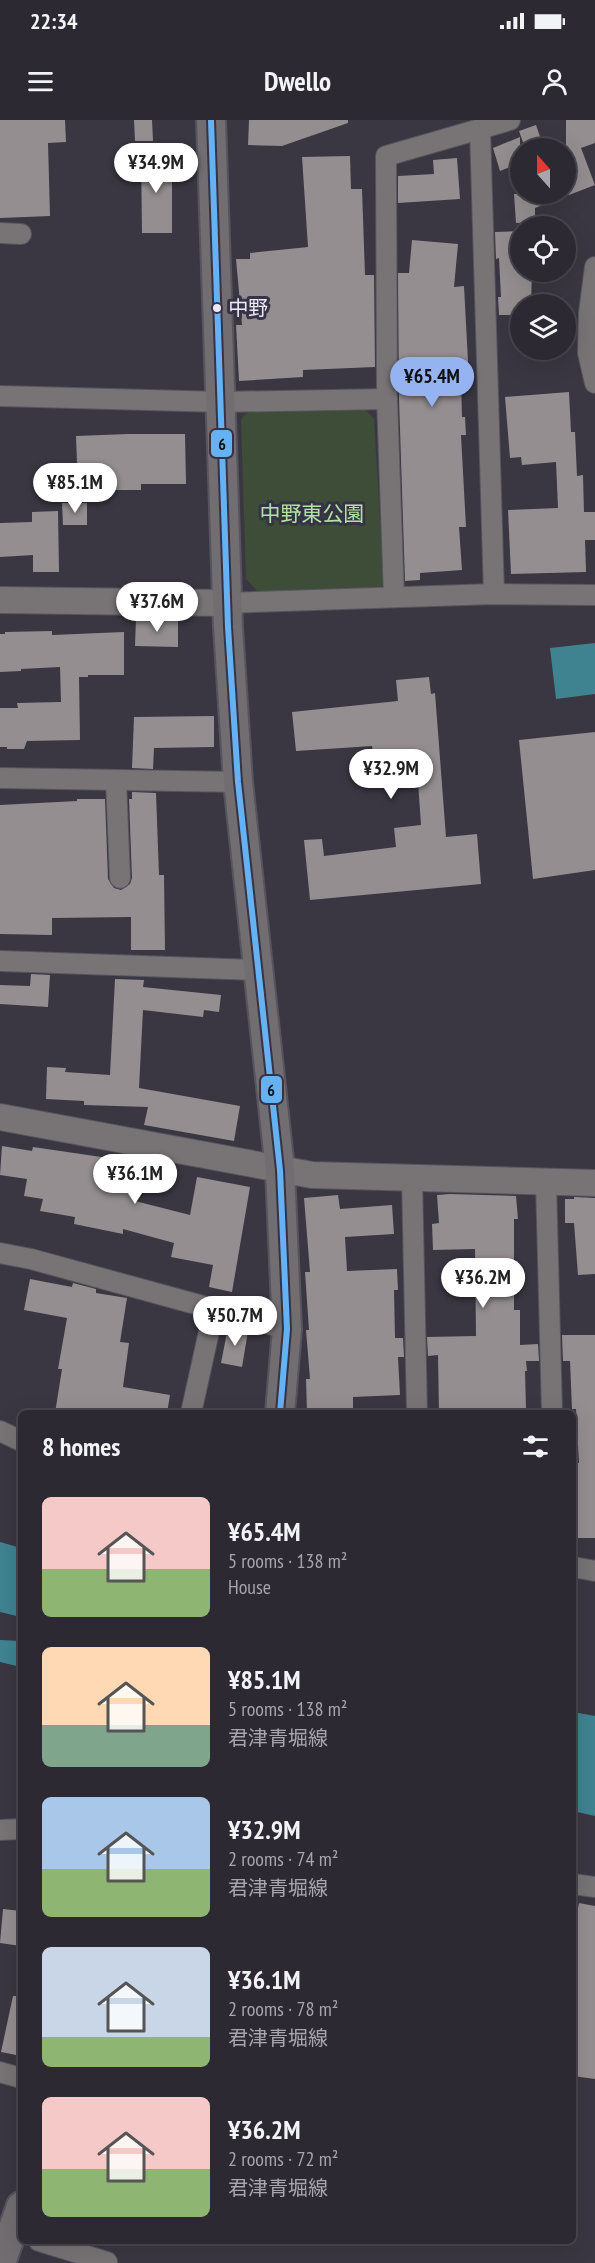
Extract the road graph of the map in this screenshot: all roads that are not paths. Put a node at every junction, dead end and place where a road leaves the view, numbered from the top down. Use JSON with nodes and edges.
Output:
{"nodes":[{"id":1,"x":211,"y":120,"type":"edge"},
{"id":2,"x":510,"y":120,"type":"edge"},
{"id":3,"x":480,"y":129,"type":"junction"},
{"id":4,"x":0,"y":233,"type":"edge"},
{"id":5,"x":21,"y":234,"type":"dead end"},
{"id":6,"x":595,"y":267,"type":"edge"},
{"id":7,"x":595,"y":272,"type":"edge"},
{"id":8,"x":595,"y":383,"type":"edge"},
{"id":9,"x":0,"y":396,"type":"edge"},
{"id":10,"x":387,"y":399,"type":"junction"},
{"id":11,"x":221,"y":402,"type":"junction"},
{"id":12,"x":494,"y":594,"type":"junction"},
{"id":13,"x":595,"y":595,"type":"edge"},
{"id":14,"x":394,"y":597,"type":"junction"},
{"id":15,"x":0,"y":600,"type":"edge"},
{"id":16,"x":226,"y":603,"type":"junction"},
{"id":17,"x":0,"y":778,"type":"edge"},
{"id":18,"x":116,"y":780,"type":"junction"},
{"id":19,"x":238,"y":782,"type":"junction"},
{"id":20,"x":120,"y":878,"type":"dead end"},
{"id":21,"x":0,"y":961,"type":"edge"},
{"id":22,"x":258,"y":970,"type":"junction"},
{"id":23,"x":0,"y":1116,"type":"edge"},
{"id":24,"x":280,"y":1170,"type":"junction"},
{"id":25,"x":412,"y":1178,"type":"junction"},
{"id":26,"x":546,"y":1182,"type":"junction"},
{"id":27,"x":595,"y":1183,"type":"edge"},
{"id":28,"x":0,"y":1253,"type":"edge"},
{"id":29,"x":214,"y":1310,"type":"junction"},
{"id":30,"x":287,"y":1329,"type":"junction"},
{"id":31,"x":192,"y":1410,"type":"edge"},
{"id":32,"x":280,"y":1410,"type":"edge"},
{"id":33,"x":417,"y":1410,"type":"edge"},
{"id":34,"x":552,"y":1410,"type":"edge"},
{"id":35,"x":0,"y":1431,"type":"edge"},
{"id":36,"x":18,"y":1440,"type":"edge"},
{"id":37,"x":576,"y":1568,"type":"edge"},
{"id":38,"x":595,"y":1571,"type":"edge"},
{"id":39,"x":18,"y":1829,"type":"edge"},
{"id":40,"x":0,"y":1830,"type":"edge"},
{"id":41,"x":576,"y":1884,"type":"edge"},
{"id":42,"x":595,"y":1887,"type":"edge"},
{"id":43,"x":0,"y":2072,"type":"edge"},
{"id":44,"x":18,"y":2077,"type":"edge"},
{"id":45,"x":16,"y":2234,"type":"edge"},
{"id":46,"x":49,"y":2244,"type":"edge"},
{"id":47,"x":107,"y":2262,"type":"edge"},
{"id":48,"x":1,"y":2263,"type":"edge"}],
"edges":[{"from":1,"to":11,"type":"main road"},
{"from":2,"to":3,"type":"street"},
{"from":3,"to":10,"type":"street"},
{"from":3,"to":12,"type":"street"},
{"from":4,"to":5,"type":"street"},
{"from":6,"to":7,"type":"street"},
{"from":7,"to":8,"type":"street"},
{"from":9,"to":11,"type":"street"},
{"from":10,"to":11,"type":"street"},
{"from":10,"to":14,"type":"street"},
{"from":11,"to":16,"type":"main road"},
{"from":12,"to":13,"type":"street"},
{"from":12,"to":14,"type":"street"},
{"from":14,"to":16,"type":"street"},
{"from":15,"to":16,"type":"street"},
{"from":16,"to":19,"type":"main road"},
{"from":17,"to":18,"type":"street"},
{"from":18,"to":19,"type":"street"},
{"from":18,"to":20,"type":"street"},
{"from":19,"to":22,"type":"main road"},
{"from":21,"to":22,"type":"street"},
{"from":22,"to":24,"type":"main road"},
{"from":23,"to":24,"type":"street"},
{"from":24,"to":25,"type":"street"},
{"from":24,"to":30,"type":"main road"},
{"from":25,"to":26,"type":"street"},
{"from":25,"to":33,"type":"street"},
{"from":26,"to":27,"type":"street"},
{"from":26,"to":34,"type":"street"},
{"from":28,"to":29,"type":"street"},
{"from":29,"to":30,"type":"street"},
{"from":29,"to":31,"type":"street"},
{"from":30,"to":32,"type":"main road"},
{"from":35,"to":36,"type":"street"},
{"from":37,"to":38,"type":"street"},
{"from":39,"to":40,"type":"street"},
{"from":41,"to":42,"type":"street"},
{"from":43,"to":44,"type":"street"},
{"from":45,"to":48,"type":"main road"},
{"from":46,"to":47,"type":"street"}]}
